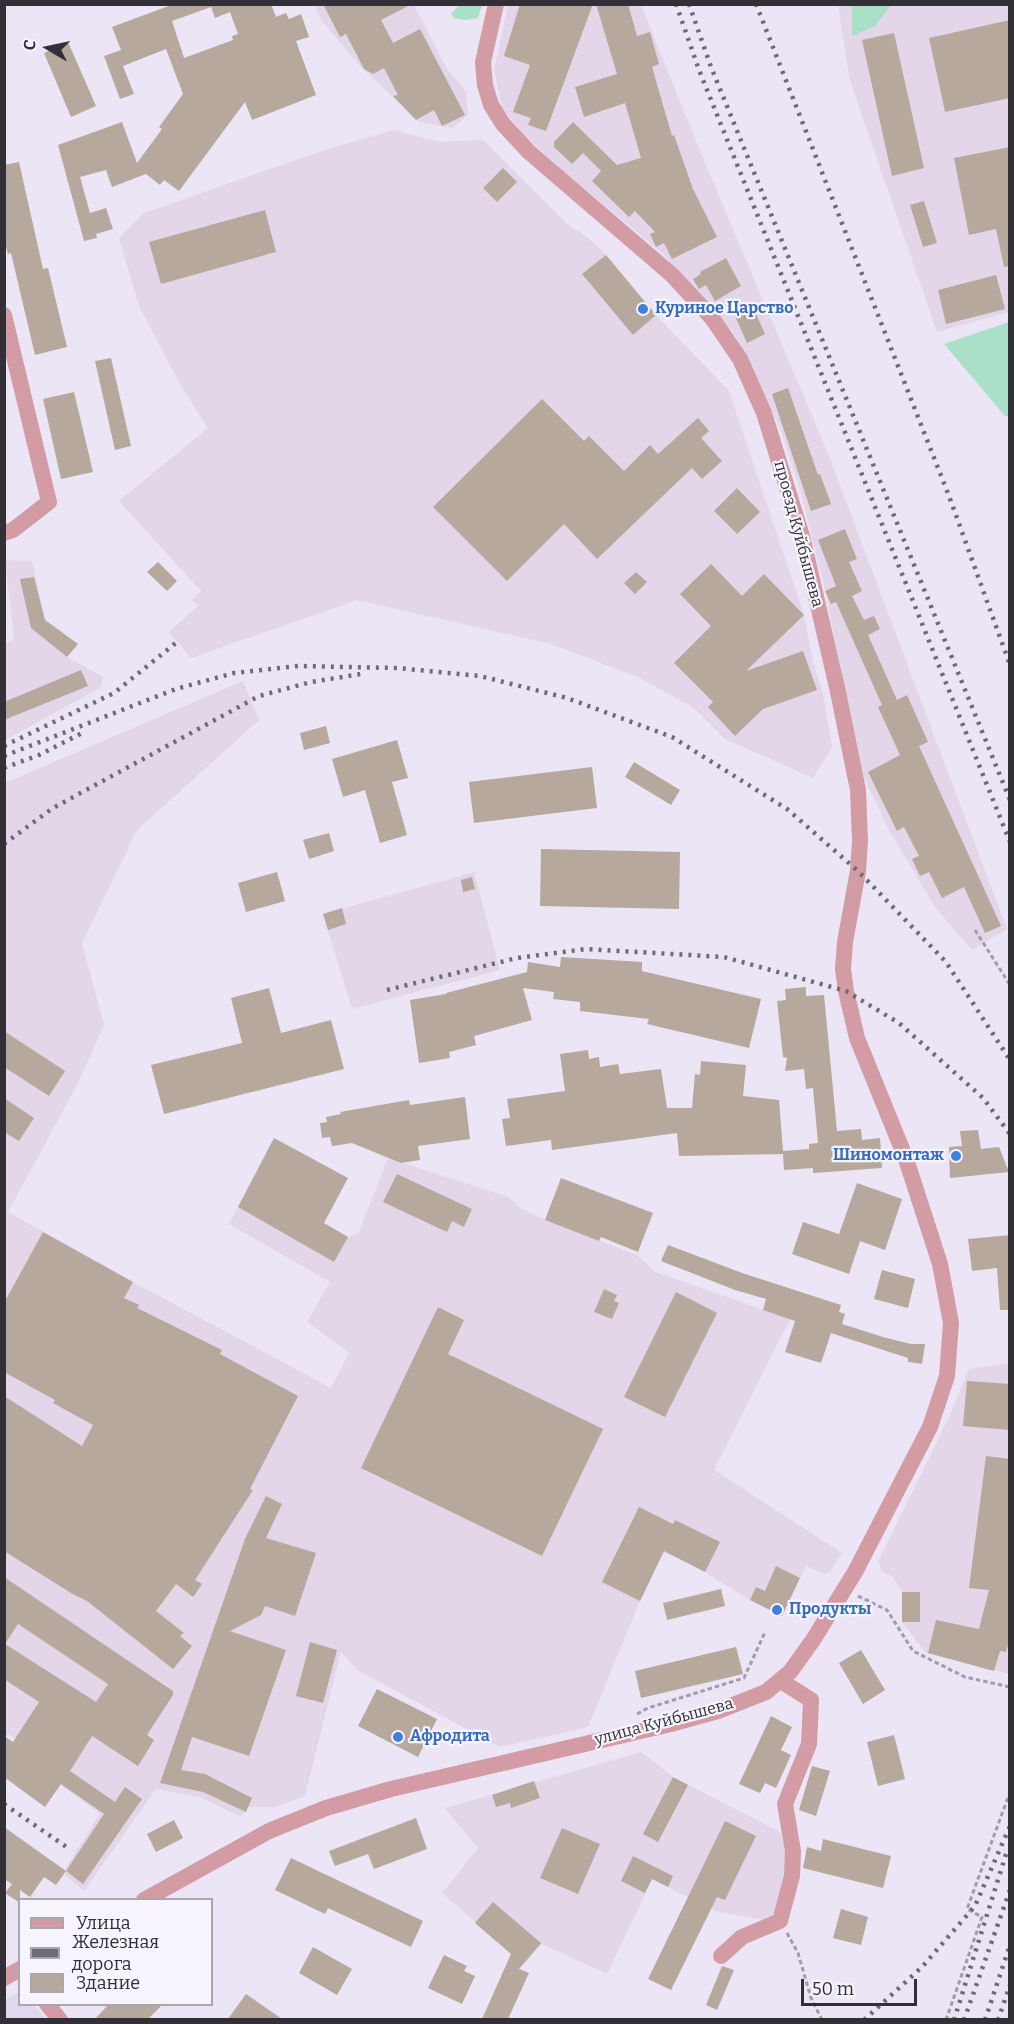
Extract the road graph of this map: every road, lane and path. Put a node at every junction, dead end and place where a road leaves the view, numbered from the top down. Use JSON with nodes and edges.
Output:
{"nodes":[{"id":1,"x":496,"y":4,"type":"edge"},
{"id":2,"x":4,"y":315,"type":"edge"},
{"id":3,"x":4,"y":533,"type":"edge"},
{"id":4,"x":975,"y":930,"type":"dead end"},
{"id":5,"x":1010,"y":985,"type":"edge"},
{"id":6,"x":906,"y":1160,"type":"joint"},
{"id":7,"x":842,"y":1594,"type":"junction"},
{"id":8,"x":765,"y":1632,"type":"dead end"},
{"id":9,"x":781,"y":1681,"type":"junction"},
{"id":10,"x":1010,"y":1687,"type":"edge"},
{"id":11,"x":632,"y":1717,"type":"dead end"},
{"id":12,"x":1010,"y":1792,"type":"edge"},
{"id":13,"x":146,"y":1898,"type":"edge"},
{"id":14,"x":780,"y":1921,"type":"junction"},
{"id":15,"x":721,"y":1956,"type":"dead end"},
{"id":16,"x":49,"y":2006,"type":"edge"},
{"id":17,"x":60,"y":2019,"type":"edge"},
{"id":18,"x":822,"y":2019,"type":"edge"},
{"id":19,"x":946,"y":2019,"type":"edge"}],
"edges":[{"from":1,"to":6,"type":"street","name":"проезд Куйбышева"},
{"from":2,"to":3,"type":"street"},
{"from":4,"to":5,"type":"path"},
{"from":6,"to":7,"type":"street","name":"улица Куйбышева"},
{"from":7,"to":9,"type":"street","name":"улица Куйбышева"},
{"from":7,"to":10,"type":"path"},
{"from":8,"to":11,"type":"path"},
{"from":9,"to":13,"type":"street","name":"улица Куйбышева"},
{"from":9,"to":14,"type":"street"},
{"from":12,"to":19,"type":"path"},
{"from":14,"to":15,"type":"street"},
{"from":14,"to":18,"type":"path"},
{"from":16,"to":17,"type":"street"}]}
